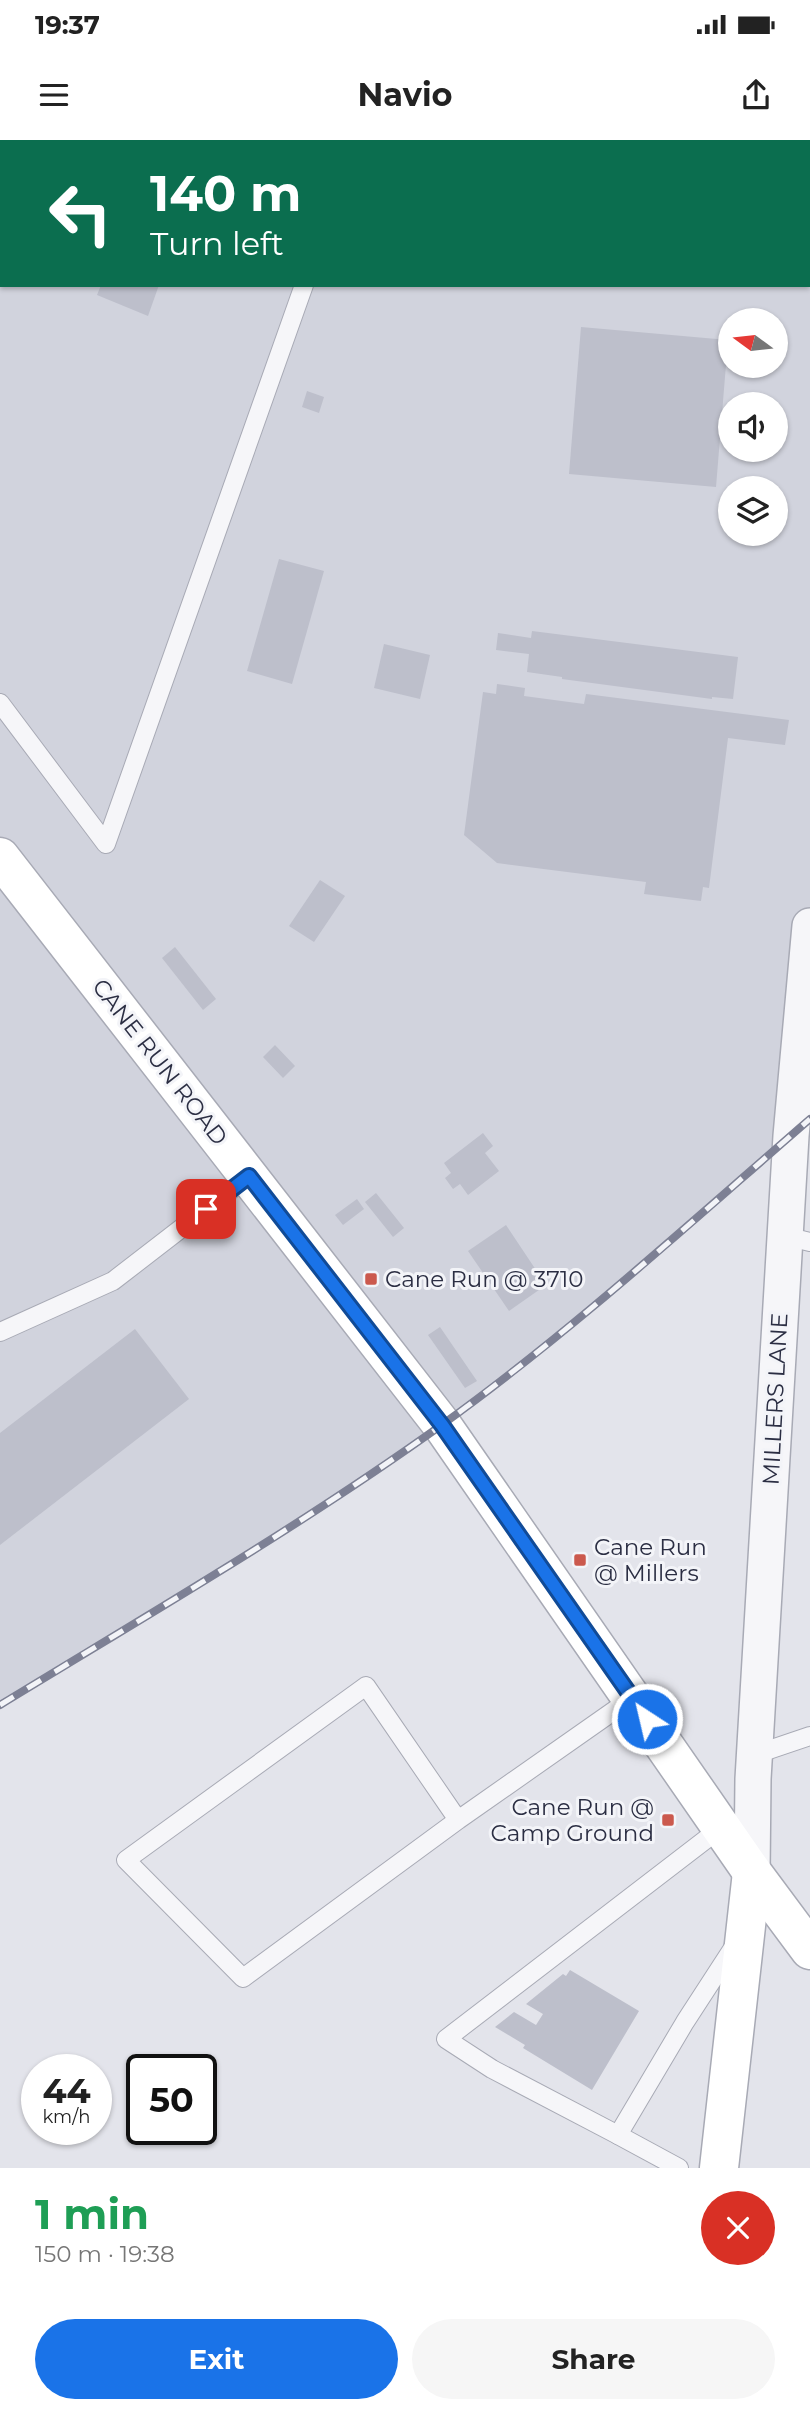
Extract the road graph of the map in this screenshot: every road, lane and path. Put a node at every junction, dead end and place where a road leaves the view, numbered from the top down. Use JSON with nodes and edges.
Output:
{"nodes":[{"id":1,"x":303,"y":287,"type":"edge"},
{"id":2,"x":0,"y":703,"type":"edge"},
{"id":3,"x":0,"y":857,"type":"edge"},
{"id":4,"x":810,"y":926,"type":"edge"},
{"id":5,"x":806,"y":1001,"type":"edge"},
{"id":6,"x":249,"y":1176,"type":"junction"},
{"id":7,"x":798,"y":1239,"type":"edge"},
{"id":8,"x":0,"y":1332,"type":"edge"},
{"id":9,"x":632,"y":1698,"type":"junction"},
{"id":10,"x":810,"y":1736,"type":"edge"},
{"id":11,"x":754,"y":1755,"type":"junction"},
{"id":12,"x":458,"y":1821,"type":"junction"},
{"id":13,"x":722,"y":1827,"type":"junction"},
{"id":14,"x":752,"y":1872,"type":"junction"},
{"id":15,"x":746,"y":1927,"type":"junction"},
{"id":16,"x":810,"y":1950,"type":"edge"},
{"id":17,"x":618,"y":2135,"type":"junction"},
{"id":18,"x":679,"y":2168,"type":"edge"},
{"id":19,"x":719,"y":2168,"type":"edge"}],
"edges":[{"from":1,"to":2,"type":"lane"},
{"from":3,"to":6,"type":"main road","name":"CANE RUN ROAD"},
{"from":4,"to":5,"type":"street","name":"MILLERS LANE"},
{"from":5,"to":7,"type":"street","name":"MILLERS LANE"},
{"from":6,"to":8,"type":"lane"},
{"from":6,"to":9,"type":"main road","name":"CANE RUN ROAD"},
{"from":7,"to":11,"type":"street","name":"MILLERS LANE"},
{"from":9,"to":12,"type":"lane"},
{"from":9,"to":13,"type":"main road","name":"CANE RUN ROAD"},
{"from":10,"to":11,"type":"lane"},
{"from":11,"to":14,"type":"street","name":"MILLERS LANE"},
{"from":12,"to":12,"type":"lane"},
{"from":13,"to":14,"type":"main road","name":"CANE RUN ROAD"},
{"from":13,"to":17,"type":"lane"},
{"from":14,"to":15,"type":"main road"},
{"from":14,"to":16,"type":"main road","name":"CANE RUN ROAD"},
{"from":15,"to":17,"type":"lane"},
{"from":15,"to":19,"type":"main road"},
{"from":17,"to":18,"type":"lane"}]}
